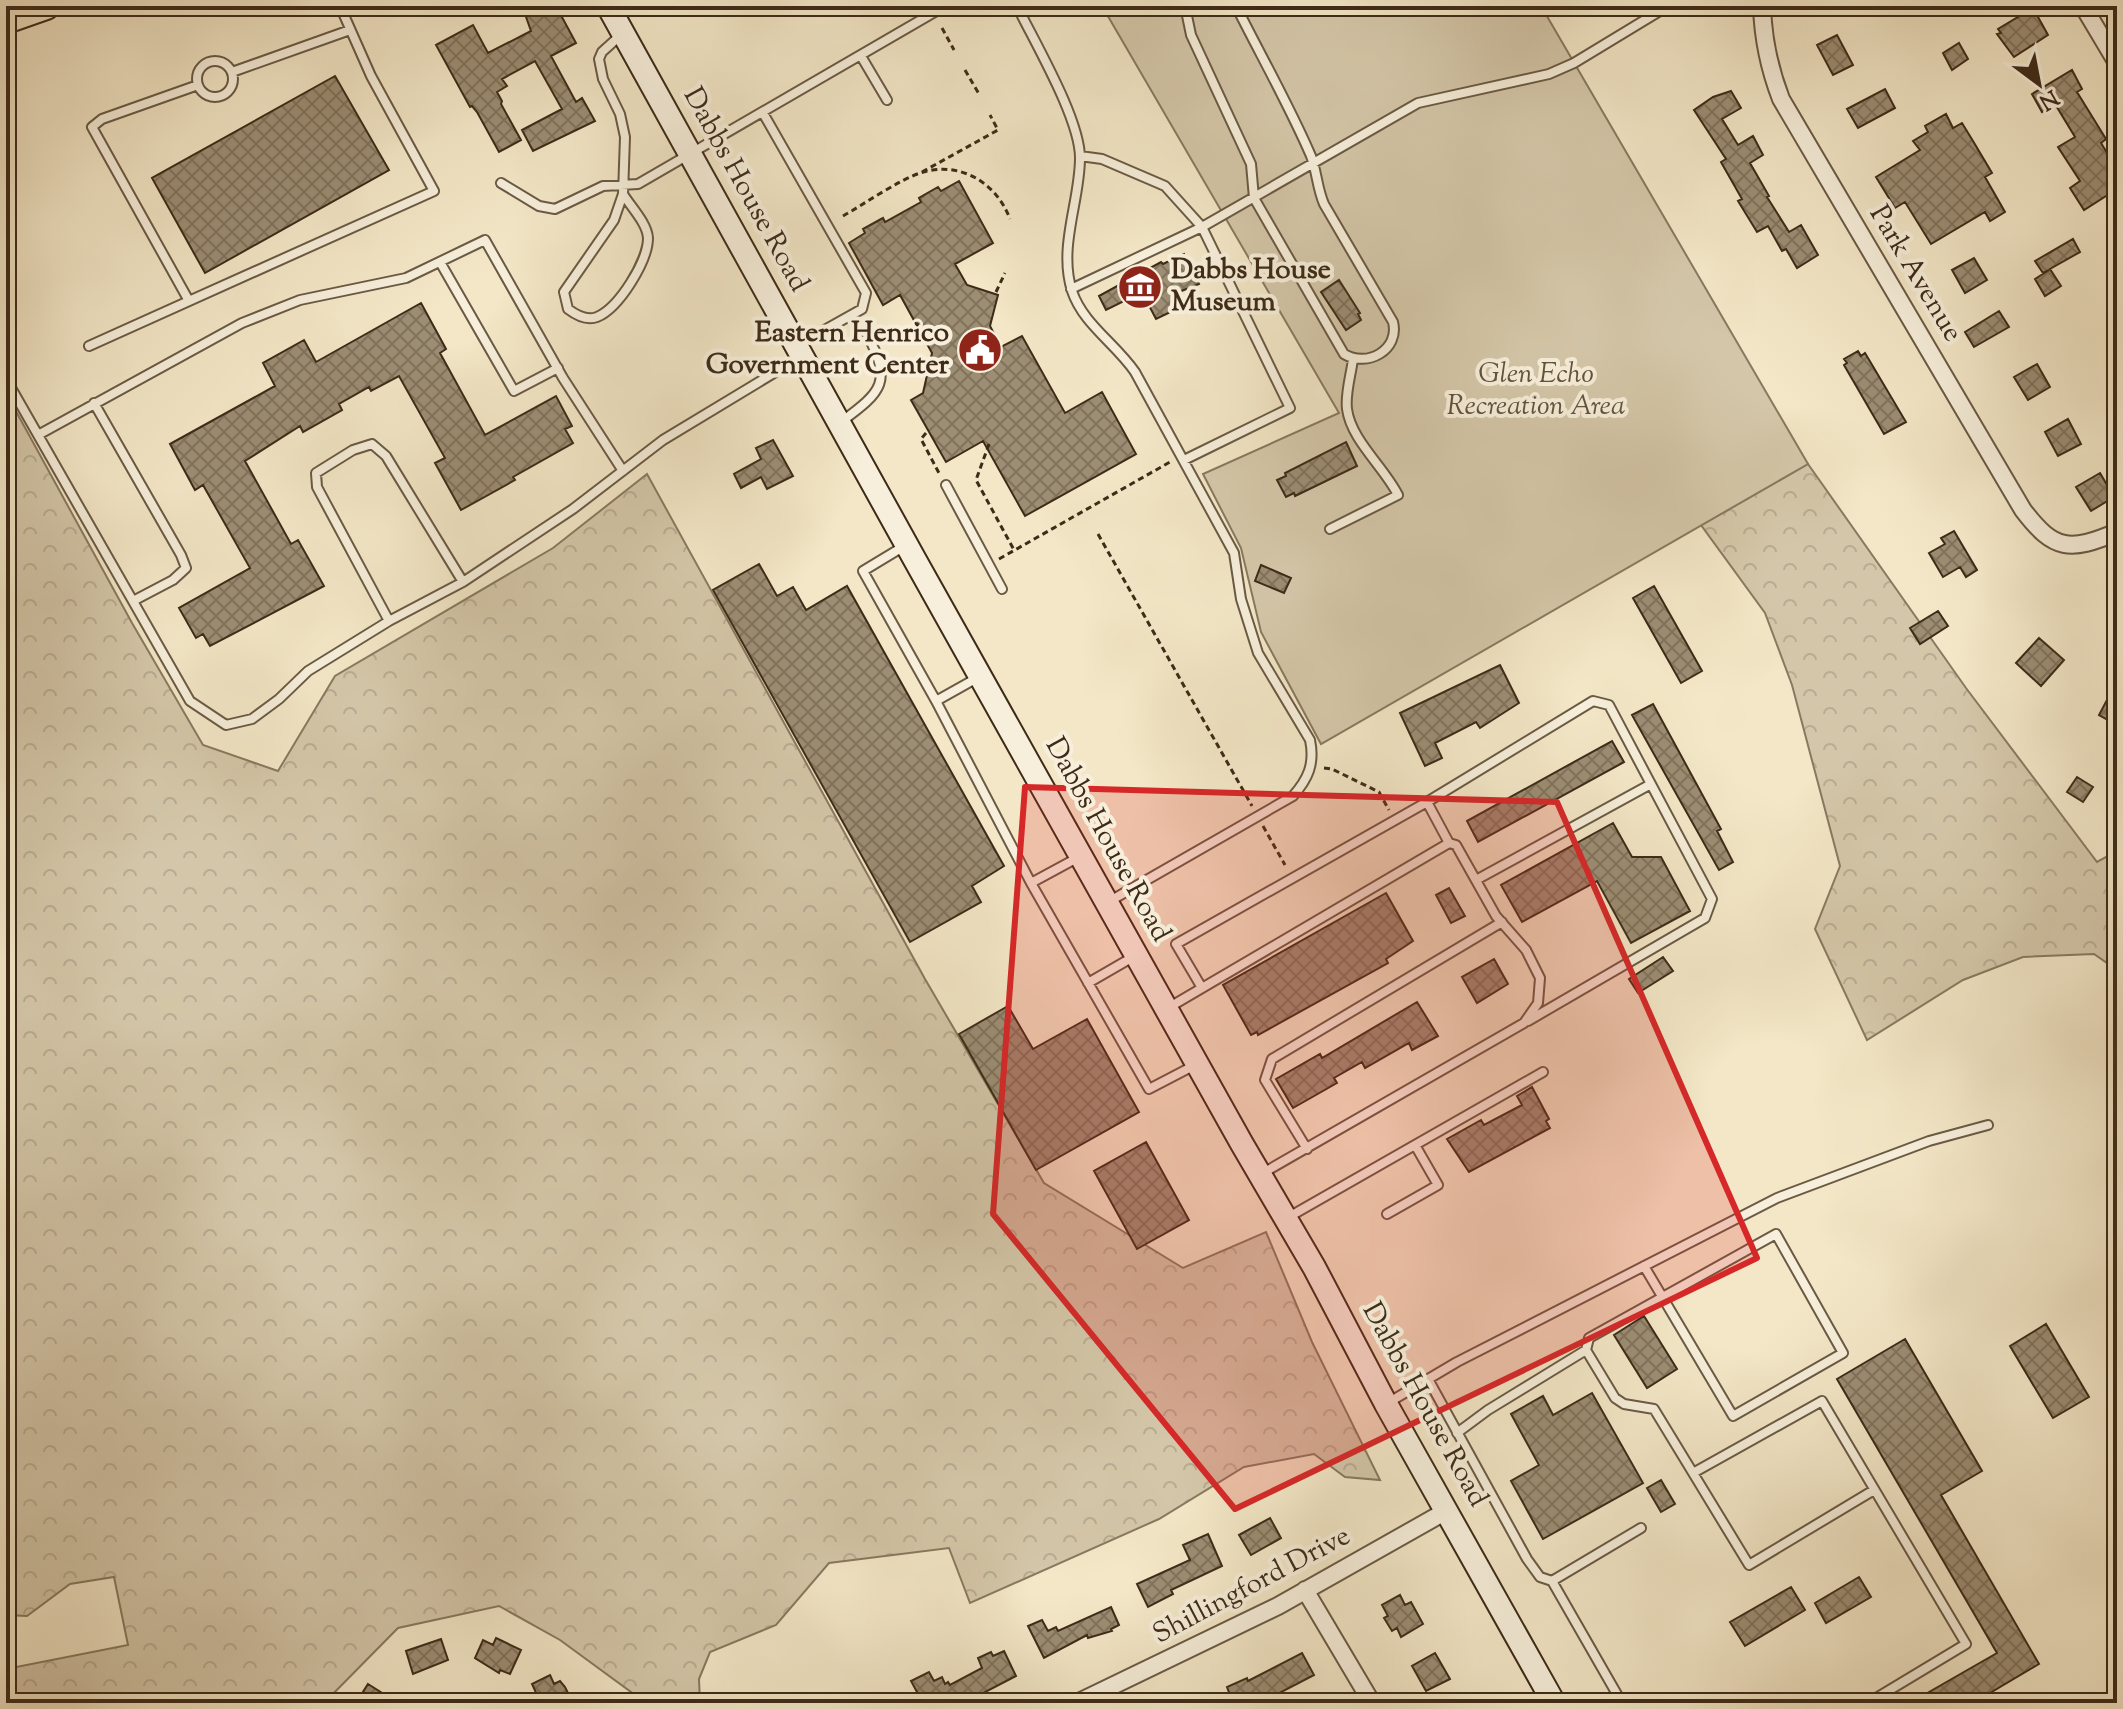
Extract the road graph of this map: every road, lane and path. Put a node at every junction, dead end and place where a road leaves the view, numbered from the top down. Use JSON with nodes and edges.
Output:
{"nodes":[{"id":1,"x":46,"y":6,"type":"edge"},
{"id":2,"x":340,"y":6,"type":"edge"},
{"id":3,"x":608,"y":6,"type":"edge"},
{"id":4,"x":945,"y":6,"type":"edge"},
{"id":5,"x":1017,"y":6,"type":"edge"},
{"id":6,"x":1185,"y":6,"type":"edge"},
{"id":7,"x":1236,"y":6,"type":"edge"},
{"id":8,"x":1668,"y":6,"type":"edge"},
{"id":9,"x":1762,"y":6,"type":"edge"},
{"id":10,"x":2083,"y":6,"type":"edge"},
{"id":11,"x":6,"y":20,"type":"edge"},
{"id":12,"x":942,"y":28,"type":"dead end"},
{"id":13,"x":350,"y":30,"type":"junction"},
{"id":14,"x":623,"y":33,"type":"junction"},
{"id":15,"x":954,"y":50,"type":"dead end"},
{"id":16,"x":861,"y":56,"type":"junction"},
{"id":17,"x":2117,"y":63,"type":"edge"},
{"id":18,"x":965,"y":70,"type":"dead end"},
{"id":19,"x":232,"y":72,"type":"junction"},
{"id":20,"x":198,"y":85,"type":"junction"},
{"id":21,"x":979,"y":94,"type":"dead end"},
{"id":22,"x":887,"y":100,"type":"dead end"},
{"id":23,"x":763,"y":113,"type":"junction"},
{"id":24,"x":990,"y":115,"type":"dead end"},
{"id":25,"x":691,"y":155,"type":"junction"},
{"id":26,"x":1080,"y":156,"type":"junction"},
{"id":27,"x":1313,"y":162,"type":"junction"},
{"id":28,"x":920,"y":173,"type":"junction"},
{"id":29,"x":501,"y":183,"type":"dead end"},
{"id":30,"x":623,"y":189,"type":"junction"},
{"id":31,"x":1254,"y":198,"type":"junction"},
{"id":32,"x":843,"y":216,"type":"dead end"},
{"id":33,"x":1010,"y":219,"type":"dead end"},
{"id":34,"x":1202,"y":227,"type":"junction"},
{"id":35,"x":440,"y":262,"type":"junction"},
{"id":36,"x":1005,"y":273,"type":"dead end"},
{"id":37,"x":1071,"y":289,"type":"junction"},
{"id":38,"x":996,"y":292,"type":"dead end"},
{"id":39,"x":189,"y":301,"type":"junction"},
{"id":40,"x":867,"y":334,"type":"dead end"},
{"id":41,"x":89,"y":346,"type":"dead end"},
{"id":42,"x":800,"y":351,"type":"junction"},
{"id":43,"x":1353,"y":359,"type":"junction"},
{"id":44,"x":558,"y":368,"type":"junction"},
{"id":45,"x":6,"y":379,"type":"edge"},
{"id":46,"x":94,"y":403,"type":"junction"},
{"id":47,"x":840,"y":423,"type":"junction"},
{"id":48,"x":926,"y":433,"type":"dead end"},
{"id":49,"x":38,"y":435,"type":"junction"},
{"id":50,"x":989,"y":444,"type":"dead end"},
{"id":51,"x":1184,"y":460,"type":"junction"},
{"id":52,"x":1170,"y":462,"type":"dead end"},
{"id":53,"x":623,"y":471,"type":"junction"},
{"id":54,"x":946,"y":485,"type":"joint"},
{"id":55,"x":1330,"y":529,"type":"dead end"},
{"id":56,"x":2117,"y":532,"type":"edge"},
{"id":57,"x":1098,"y":534,"type":"dead end"},
{"id":58,"x":907,"y":545,"type":"junction"},
{"id":59,"x":1014,"y":550,"type":"junction"},
{"id":60,"x":998,"y":559,"type":"dead end"},
{"id":61,"x":463,"y":582,"type":"junction"},
{"id":62,"x":1002,"y":589,"type":"dead end"},
{"id":63,"x":133,"y":601,"type":"junction"},
{"id":64,"x":389,"y":621,"type":"junction"},
{"id":65,"x":981,"y":677,"type":"junction"},
{"id":66,"x":936,"y":701,"type":"junction"},
{"id":67,"x":1311,"y":767,"type":"junction"},
{"id":68,"x":1651,"y":784,"type":"junction"},
{"id":69,"x":1427,"y":802,"type":"junction"},
{"id":70,"x":1257,"y":816,"type":"junction"},
{"id":71,"x":1394,"y":820,"type":"junction"},
{"id":72,"x":1449,"y":843,"type":"junction"},
{"id":73,"x":1082,"y":856,"type":"junction"},
{"id":74,"x":1293,"y":878,"type":"junction"},
{"id":75,"x":1476,"y":880,"type":"junction"},
{"id":76,"x":1031,"y":883,"type":"junction"},
{"id":77,"x":1108,"y":903,"type":"junction"},
{"id":78,"x":1502,"y":922,"type":"junction"},
{"id":79,"x":1137,"y":954,"type":"junction"},
{"id":80,"x":1088,"y":983,"type":"junction"},
{"id":81,"x":1202,"y":988,"type":"junction"},
{"id":82,"x":1167,"y":1009,"type":"junction"},
{"id":83,"x":1524,"y":1023,"type":"junction"},
{"id":84,"x":1197,"y":1064,"type":"junction"},
{"id":85,"x":1543,"y":1072,"type":"dead end"},
{"id":86,"x":1988,"y":1125,"type":"dead end"},
{"id":87,"x":1415,"y":1145,"type":"junction"},
{"id":88,"x":1307,"y":1149,"type":"junction"},
{"id":89,"x":1260,"y":1175,"type":"junction"},
{"id":90,"x":1387,"y":1214,"type":"dead end"},
{"id":91,"x":1286,"y":1219,"type":"junction"},
{"id":92,"x":1644,"y":1266,"type":"junction"},
{"id":93,"x":1663,"y":1296,"type":"junction"},
{"id":94,"x":1586,"y":1350,"type":"junction"},
{"id":95,"x":1428,"y":1379,"type":"junction"},
{"id":96,"x":1386,"y":1404,"type":"junction"},
{"id":97,"x":1457,"y":1433,"type":"junction"},
{"id":98,"x":1693,"y":1473,"type":"junction"},
{"id":99,"x":1874,"y":1490,"type":"junction"},
{"id":100,"x":1448,"y":1510,"type":"junction"},
{"id":101,"x":1641,"y":1528,"type":"dead end"},
{"id":102,"x":1552,"y":1581,"type":"junction"},
{"id":103,"x":1305,"y":1590,"type":"junction"},
{"id":104,"x":1077,"y":1703,"type":"edge"},
{"id":105,"x":1372,"y":1703,"type":"edge"},
{"id":106,"x":1554,"y":1703,"type":"edge"},
{"id":107,"x":1622,"y":1703,"type":"edge"},
{"id":108,"x":1868,"y":1703,"type":"edge"}],
"edges":[{"from":1,"to":11,"type":"main road"},
{"from":2,"to":13,"type":"lane"},
{"from":3,"to":14,"type":"street","name":"Dabbs House Road"},
{"from":4,"to":16,"type":"lane"},
{"from":5,"to":26,"type":"lane"},
{"from":6,"to":31,"type":"lane"},
{"from":7,"to":27,"type":"lane"},
{"from":8,"to":27,"type":"lane"},
{"from":9,"to":56,"type":"street","name":"Park Avenue"},
{"from":10,"to":17,"type":"street"},
{"from":12,"to":15,"type":"path"},
{"from":13,"to":19,"type":"lane"},
{"from":13,"to":39,"type":"lane"},
{"from":14,"to":25,"type":"street","name":"Dabbs House Road"},
{"from":14,"to":30,"type":"lane"},
{"from":16,"to":22,"type":"lane"},
{"from":16,"to":23,"type":"lane"},
{"from":18,"to":21,"type":"path"},
{"from":19,"to":20,"type":"lane"},
{"from":19,"to":20,"type":"lane"},
{"from":20,"to":39,"type":"lane"},
{"from":23,"to":25,"type":"lane"},
{"from":23,"to":42,"type":"lane"},
{"from":24,"to":28,"type":"path"},
{"from":25,"to":30,"type":"lane"},
{"from":25,"to":42,"type":"street","name":"Dabbs House Road"},
{"from":26,"to":34,"type":"lane"},
{"from":26,"to":37,"type":"lane"},
{"from":27,"to":31,"type":"lane"},
{"from":27,"to":43,"type":"lane"},
{"from":28,"to":32,"type":"path"},
{"from":28,"to":33,"type":"path"},
{"from":29,"to":30,"type":"lane"},
{"from":30,"to":30,"type":"lane"},
{"from":31,"to":34,"type":"lane"},
{"from":31,"to":43,"type":"lane"},
{"from":34,"to":37,"type":"lane"},
{"from":34,"to":51,"type":"lane"},
{"from":35,"to":44,"type":"lane"},
{"from":35,"to":44,"type":"lane"},
{"from":35,"to":46,"type":"lane"},
{"from":36,"to":38,"type":"path"},
{"from":37,"to":51,"type":"lane"},
{"from":39,"to":41,"type":"lane"},
{"from":40,"to":47,"type":"lane"},
{"from":42,"to":47,"type":"street","name":"Dabbs House Road"},
{"from":42,"to":53,"type":"lane"},
{"from":43,"to":55,"type":"lane"},
{"from":44,"to":53,"type":"lane"},
{"from":45,"to":49,"type":"lane"},
{"from":46,"to":49,"type":"lane"},
{"from":46,"to":63,"type":"lane"},
{"from":47,"to":58,"type":"street","name":"Dabbs House Road"},
{"from":48,"to":54,"type":"path"},
{"from":49,"to":63,"type":"lane"},
{"from":50,"to":59,"type":"path"},
{"from":51,"to":67,"type":"lane"},
{"from":52,"to":59,"type":"path"},
{"from":53,"to":61,"type":"lane"},
{"from":54,"to":62,"type":"lane"},
{"from":57,"to":70,"type":"path"},
{"from":58,"to":65,"type":"street","name":"Dabbs House Road"},
{"from":58,"to":66,"type":"lane"},
{"from":59,"to":60,"type":"path"},
{"from":61,"to":64,"type":"lane"},
{"from":61,"to":64,"type":"lane"},
{"from":63,"to":64,"type":"lane"},
{"from":65,"to":66,"type":"lane"},
{"from":65,"to":73,"type":"street","name":"Dabbs House Road"},
{"from":66,"to":76,"type":"lane"},
{"from":67,"to":70,"type":"lane"},
{"from":67,"to":71,"type":"path"},
{"from":68,"to":69,"type":"lane"},
{"from":68,"to":75,"type":"lane"},
{"from":68,"to":83,"type":"lane"},
{"from":69,"to":71,"type":"lane"},
{"from":69,"to":72,"type":"lane"},
{"from":70,"to":74,"type":"path"},
{"from":70,"to":77,"type":"lane"},
{"from":71,"to":74,"type":"lane"},
{"from":72,"to":75,"type":"lane"},
{"from":72,"to":81,"type":"lane"},
{"from":73,"to":76,"type":"lane"},
{"from":73,"to":77,"type":"street","name":"Dabbs House Road"},
{"from":74,"to":81,"type":"lane"},
{"from":75,"to":78,"type":"lane"},
{"from":76,"to":80,"type":"lane"},
{"from":77,"to":79,"type":"street","name":"Dabbs House Road"},
{"from":78,"to":83,"type":"lane"},
{"from":78,"to":88,"type":"lane"},
{"from":79,"to":80,"type":"lane"},
{"from":79,"to":82,"type":"street","name":"Dabbs House Road"},
{"from":80,"to":84,"type":"lane"},
{"from":81,"to":82,"type":"lane"},
{"from":82,"to":84,"type":"street","name":"Dabbs House Road"},
{"from":83,"to":88,"type":"lane"},
{"from":84,"to":89,"type":"street","name":"Dabbs House Road"},
{"from":85,"to":87,"type":"lane"},
{"from":86,"to":92,"type":"lane"},
{"from":87,"to":90,"type":"lane"},
{"from":87,"to":91,"type":"lane"},
{"from":88,"to":89,"type":"lane"},
{"from":89,"to":91,"type":"street","name":"Dabbs House Road"},
{"from":91,"to":96,"type":"street","name":"Dabbs House Road"},
{"from":92,"to":93,"type":"lane"},
{"from":92,"to":95,"type":"lane"},
{"from":93,"to":93,"type":"lane"},
{"from":93,"to":94,"type":"lane"},
{"from":94,"to":97,"type":"lane"},
{"from":94,"to":98,"type":"lane"},
{"from":95,"to":96,"type":"lane"},
{"from":95,"to":97,"type":"lane"},
{"from":96,"to":100,"type":"street","name":"Dabbs House Road"},
{"from":97,"to":102,"type":"lane"},
{"from":98,"to":99,"type":"lane"},
{"from":98,"to":99,"type":"lane"},
{"from":99,"to":108,"type":"lane"},
{"from":100,"to":103,"type":"street","name":"Shillingford Drive"},
{"from":100,"to":106,"type":"street","name":"Dabbs House Road"},
{"from":101,"to":102,"type":"lane"},
{"from":102,"to":107,"type":"lane"},
{"from":103,"to":104,"type":"street","name":"Shillingford Drive"},
{"from":103,"to":105,"type":"street"}]}
